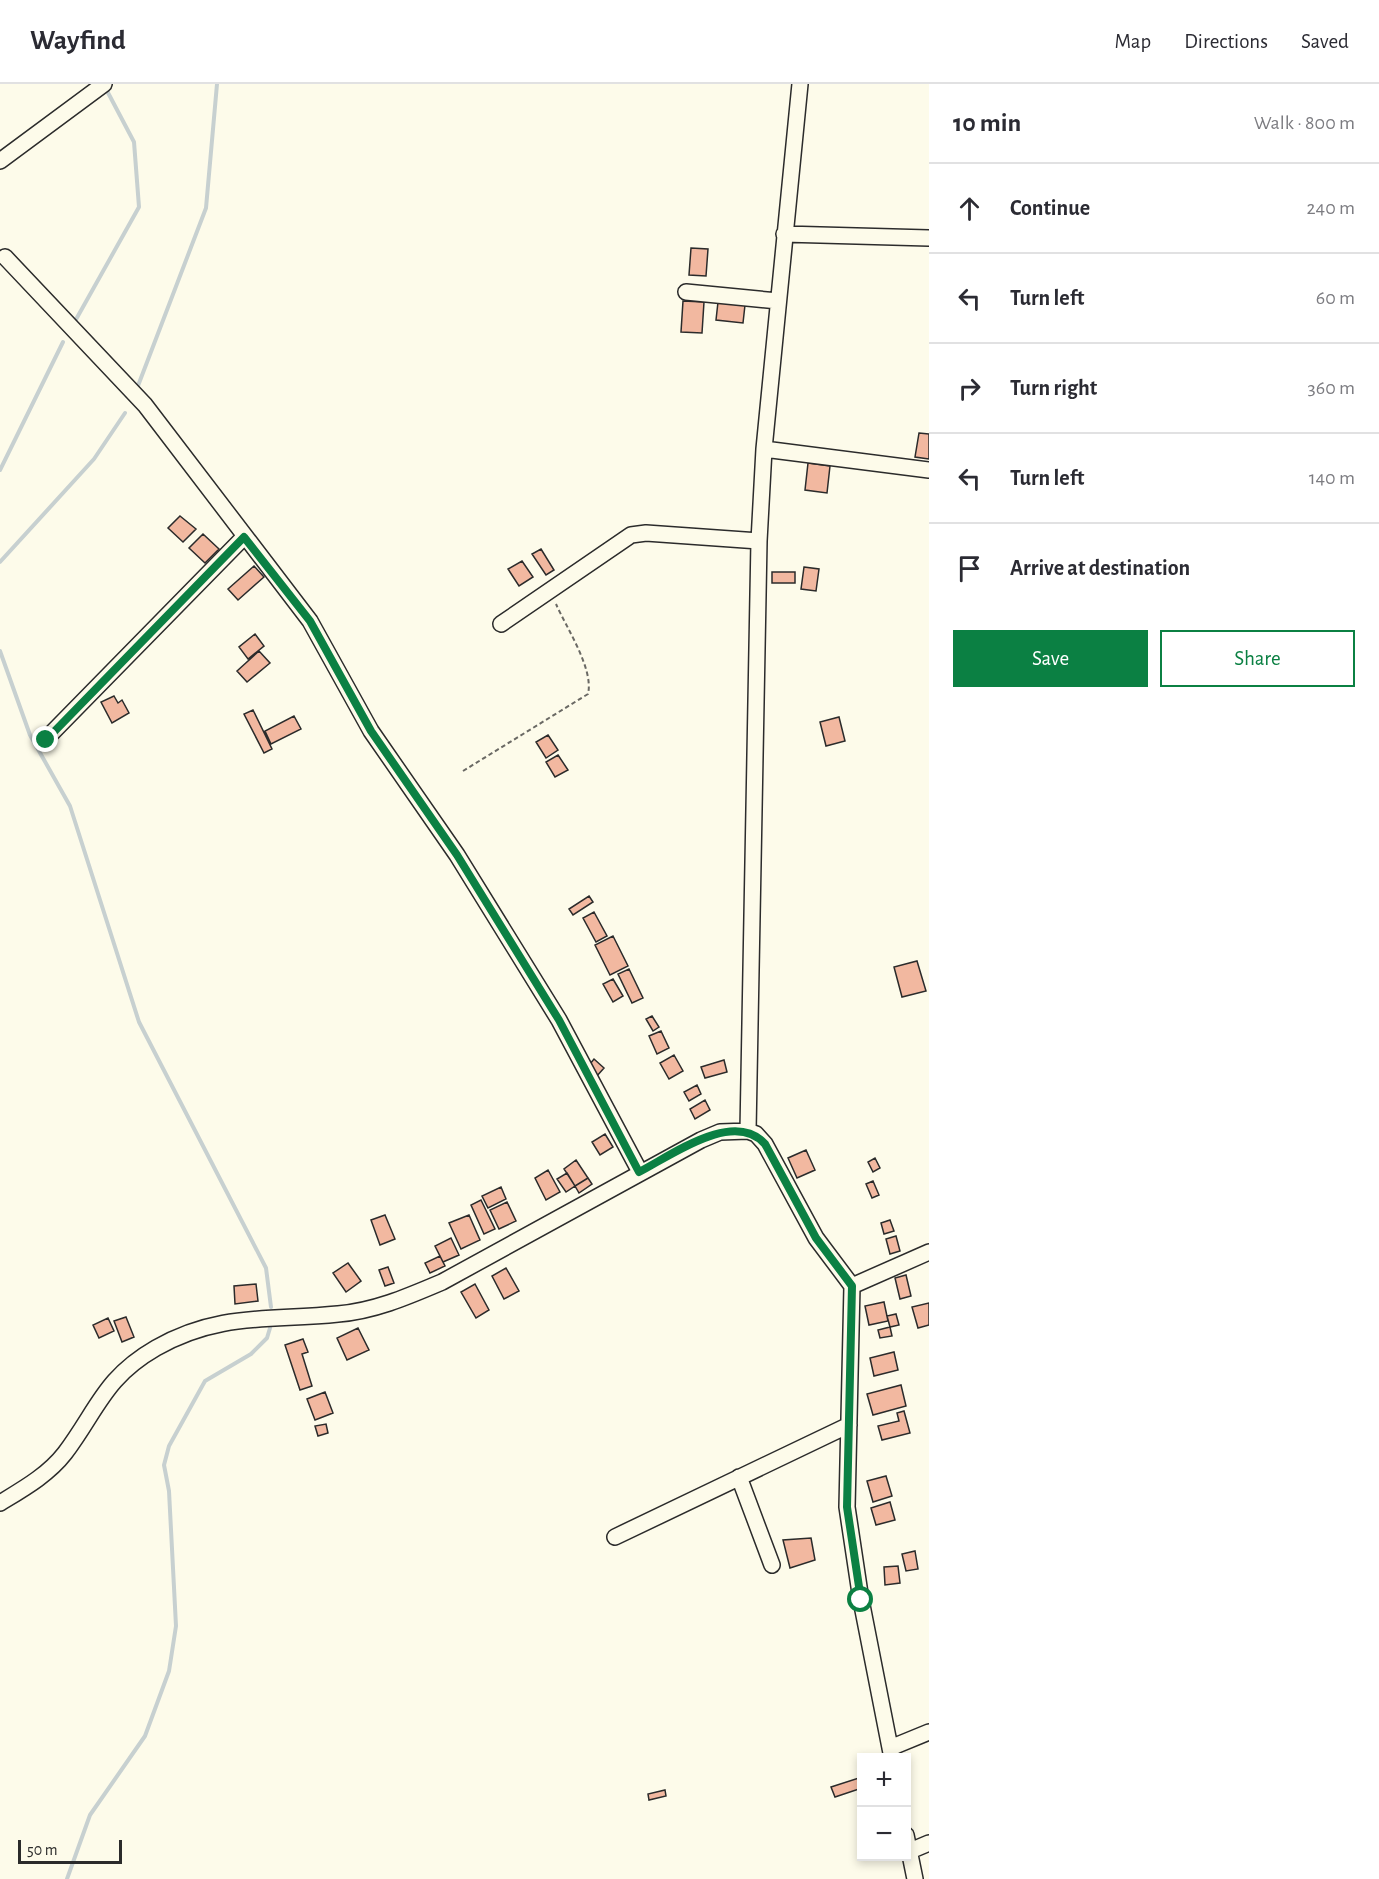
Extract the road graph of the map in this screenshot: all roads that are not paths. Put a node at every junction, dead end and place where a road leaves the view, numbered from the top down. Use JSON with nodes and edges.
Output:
{"nodes":[{"id":1,"x":104,"y":84,"type":"edge"},
{"id":2,"x":800,"y":84,"type":"edge"},
{"id":3,"x":0,"y":161,"type":"edge"},
{"id":4,"x":784,"y":234,"type":"junction"},
{"id":5,"x":929,"y":238,"type":"edge"},
{"id":6,"x":2,"y":256,"type":"edge"},
{"id":7,"x":686,"y":292,"type":"dead end"},
{"id":8,"x":778,"y":301,"type":"junction"},
{"id":9,"x":764,"y":449,"type":"junction"},
{"id":10,"x":929,"y":470,"type":"edge"},
{"id":11,"x":244,"y":537,"type":"junction"},
{"id":12,"x":759,"y":541,"type":"junction"},
{"id":13,"x":501,"y":624,"type":"dead end"},
{"id":14,"x":43,"y":742,"type":"dead end"},
{"id":15,"x":748,"y":1131,"type":"junction"},
{"id":16,"x":639,"y":1172,"type":"junction"},
{"id":17,"x":929,"y":1252,"type":"edge"},
{"id":18,"x":852,"y":1286,"type":"junction"},
{"id":19,"x":849,"y":1425,"type":"junction"},
{"id":20,"x":739,"y":1478,"type":"junction"},
{"id":21,"x":0,"y":1503,"type":"edge"},
{"id":22,"x":615,"y":1537,"type":"dead end"},
{"id":23,"x":772,"y":1565,"type":"dead end"},
{"id":24,"x":929,"y":1732,"type":"edge"},
{"id":25,"x":891,"y":1753,"type":"edge"},
{"id":26,"x":929,"y":1843,"type":"edge"},
{"id":27,"x":911,"y":1851,"type":"edge"},
{"id":28,"x":911,"y":1857,"type":"edge"},
{"id":29,"x":915,"y":1879,"type":"edge"}],
"edges":[{"from":1,"to":3,"type":"street"},
{"from":2,"to":4,"type":"street"},
{"from":4,"to":5,"type":"street"},
{"from":4,"to":8,"type":"street"},
{"from":6,"to":11,"type":"street"},
{"from":7,"to":8,"type":"street"},
{"from":8,"to":9,"type":"street"},
{"from":9,"to":10,"type":"street"},
{"from":9,"to":12,"type":"street"},
{"from":11,"to":14,"type":"street"},
{"from":11,"to":16,"type":"street"},
{"from":12,"to":13,"type":"street"},
{"from":12,"to":15,"type":"street"},
{"from":15,"to":16,"type":"street"},
{"from":15,"to":18,"type":"street"},
{"from":16,"to":21,"type":"street"},
{"from":17,"to":18,"type":"street"},
{"from":18,"to":19,"type":"street"},
{"from":19,"to":20,"type":"street"},
{"from":19,"to":25,"type":"street"},
{"from":20,"to":22,"type":"street"},
{"from":20,"to":23,"type":"street"},
{"from":24,"to":25,"type":"street"},
{"from":26,"to":27,"type":"street"},
{"from":28,"to":29,"type":"street"}]}
